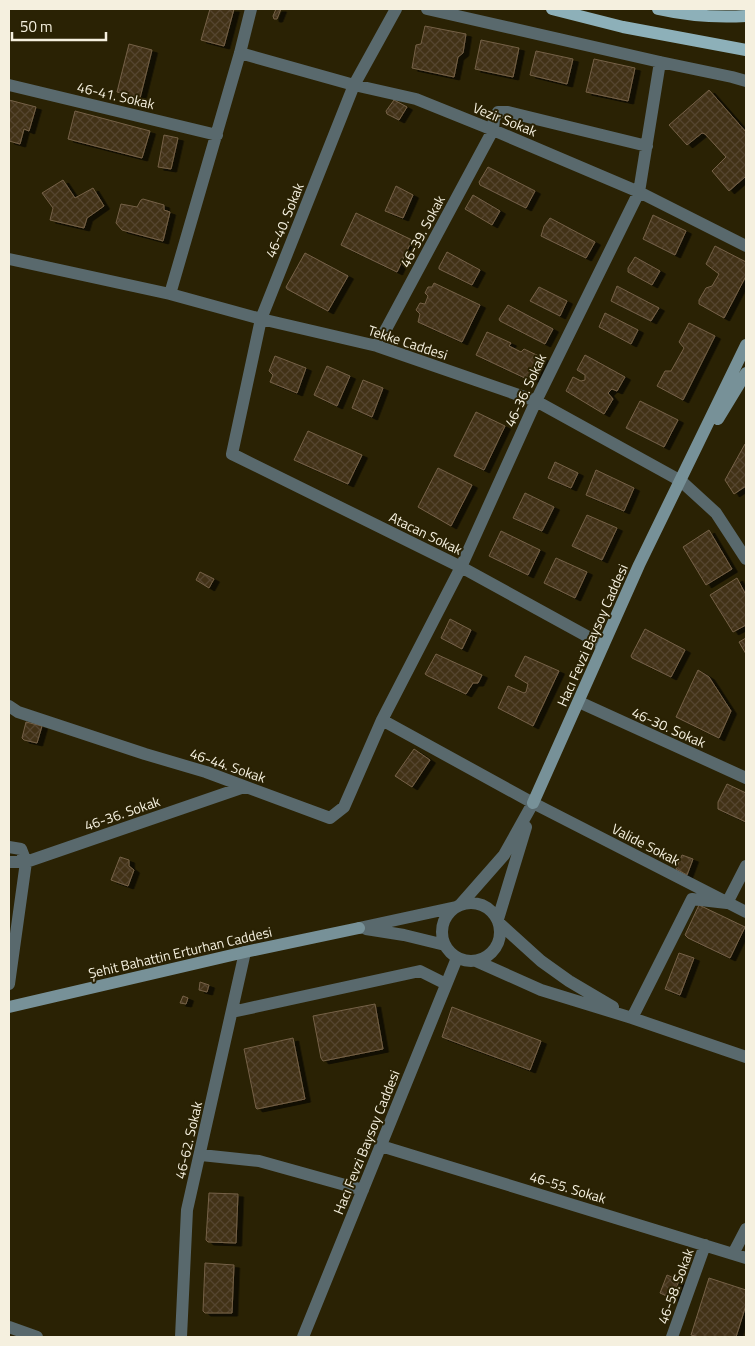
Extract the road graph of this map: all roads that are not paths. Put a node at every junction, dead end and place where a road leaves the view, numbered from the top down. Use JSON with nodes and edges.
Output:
{"nodes":[{"id":1,"x":251,"y":9,"type":"edge"},
{"id":2,"x":396,"y":9,"type":"edge"},
{"id":3,"x":427,"y":9,"type":"edge"},
{"id":4,"x":552,"y":9,"type":"edge"},
{"id":5,"x":658,"y":9,"type":"edge"},
{"id":6,"x":746,"y":16,"type":"edge"},
{"id":7,"x":746,"y":50,"type":"edge"},
{"id":8,"x":240,"y":53,"type":"junction"},
{"id":9,"x":660,"y":62,"type":"junction"},
{"id":10,"x":746,"y":81,"type":"edge"},
{"id":11,"x":9,"y":85,"type":"edge"},
{"id":12,"x":354,"y":85,"type":"junction"},
{"id":13,"x":493,"y":130,"type":"junction"},
{"id":14,"x":216,"y":134,"type":"junction"},
{"id":15,"x":647,"y":146,"type":"junction"},
{"id":16,"x":640,"y":192,"type":"junction"},
{"id":17,"x":746,"y":246,"type":"edge"},
{"id":18,"x":9,"y":259,"type":"edge"},
{"id":19,"x":170,"y":294,"type":"junction"},
{"id":20,"x":261,"y":319,"type":"junction"},
{"id":21,"x":746,"y":345,"type":"edge"},
{"id":22,"x":377,"y":346,"type":"junction"},
{"id":23,"x":746,"y":374,"type":"edge"},
{"id":24,"x":536,"y":401,"type":"junction"},
{"id":25,"x":232,"y":454,"type":"joint"},
{"id":26,"x":681,"y":481,"type":"junction"},
{"id":27,"x":746,"y":559,"type":"edge"},
{"id":28,"x":461,"y":567,"type":"junction"},
{"id":29,"x":603,"y":645,"type":"junction"},
{"id":30,"x":579,"y":702,"type":"junction"},
{"id":31,"x":9,"y":706,"type":"edge"},
{"id":32,"x":382,"y":720,"type":"junction"},
{"id":33,"x":746,"y":778,"type":"edge"},
{"id":34,"x":244,"y":786,"type":"junction"},
{"id":35,"x":533,"y":803,"type":"junction"},
{"id":36,"x":9,"y":847,"type":"edge"},
{"id":37,"x":9,"y":862,"type":"edge"},
{"id":38,"x":26,"y":862,"type":"junction"},
{"id":39,"x":746,"y":866,"type":"edge"},
{"id":40,"x":727,"y":903,"type":"junction"},
{"id":41,"x":458,"y":906,"type":"junction"},
{"id":42,"x":746,"y":912,"type":"edge"},
{"id":43,"x":499,"y":921,"type":"junction"},
{"id":44,"x":359,"y":928,"type":"junction"},
{"id":45,"x":445,"y":945,"type":"junction"},
{"id":46,"x":245,"y":952,"type":"junction"},
{"id":47,"x":457,"y":958,"type":"junction"},
{"id":48,"x":476,"y":961,"type":"junction"},
{"id":49,"x":9,"y":984,"type":"edge"},
{"id":50,"x":446,"y":984,"type":"junction"},
{"id":51,"x":9,"y":1007,"type":"edge"},
{"id":52,"x":232,"y":1012,"type":"junction"},
{"id":53,"x":632,"y":1018,"type":"junction"},
{"id":54,"x":746,"y":1056,"type":"edge"},
{"id":55,"x":380,"y":1146,"type":"junction"},
{"id":56,"x":201,"y":1155,"type":"junction"},
{"id":57,"x":363,"y":1190,"type":"junction"},
{"id":58,"x":746,"y":1229,"type":"edge"},
{"id":59,"x":706,"y":1245,"type":"junction"},
{"id":60,"x":734,"y":1254,"type":"junction"},
{"id":61,"x":746,"y":1258,"type":"edge"},
{"id":62,"x":9,"y":1327,"type":"edge"},
{"id":63,"x":37,"y":1337,"type":"edge"},
{"id":64,"x":181,"y":1337,"type":"edge"},
{"id":65,"x":303,"y":1337,"type":"edge"},
{"id":66,"x":672,"y":1337,"type":"edge"}],
"edges":[{"from":1,"to":8,"type":"street"},
{"from":2,"to":12,"type":"street","name":"46-40. Sokak"},
{"from":3,"to":9,"type":"street"},
{"from":4,"to":7,"type":"main road"},
{"from":5,"to":6,"type":"main road"},
{"from":8,"to":12,"type":"street","name":"Vezir Sokak"},
{"from":8,"to":14,"type":"street"},
{"from":9,"to":10,"type":"street"},
{"from":9,"to":15,"type":"street","name":"46-36. Sokak"},
{"from":11,"to":14,"type":"street","name":"46-41. Sokak"},
{"from":12,"to":13,"type":"street","name":"Vezir Sokak"},
{"from":12,"to":20,"type":"street","name":"46-40. Sokak"},
{"from":13,"to":15,"type":"street","name":"46-39. Sokak"},
{"from":13,"to":16,"type":"street","name":"Vezir Sokak"},
{"from":13,"to":22,"type":"street","name":"46-39. Sokak"},
{"from":14,"to":19,"type":"street"},
{"from":15,"to":16,"type":"street","name":"46-36. Sokak"},
{"from":16,"to":17,"type":"street","name":"Vezir Sokak"},
{"from":16,"to":24,"type":"street","name":"46-36. Sokak"},
{"from":18,"to":19,"type":"street","name":"Tekke Caddesi"},
{"from":19,"to":20,"type":"street","name":"Tekke Caddesi"},
{"from":20,"to":22,"type":"street","name":"Tekke Caddesi"},
{"from":20,"to":25,"type":"street","name":"46-40. Sokak"},
{"from":21,"to":26,"type":"street","name":"Hacı Fevzi Baysoy Caddesi"},
{"from":22,"to":24,"type":"street","name":"Tekke Caddesi"},
{"from":23,"to":26,"type":"street","name":"Hacı Fevzi Baysoy Caddesi"},
{"from":24,"to":26,"type":"street","name":"Tekke Caddesi"},
{"from":24,"to":28,"type":"street","name":"46-36. Sokak"},
{"from":25,"to":28,"type":"street","name":"Atacan Sokak"},
{"from":26,"to":27,"type":"street","name":"Tekke Caddesi"},
{"from":26,"to":29,"type":"street","name":"Hacı Fevzi Baysoy Caddesi"},
{"from":28,"to":29,"type":"street","name":"Atacan Sokak"},
{"from":28,"to":32,"type":"street","name":"46-36. Sokak"},
{"from":29,"to":30,"type":"street","name":"Hacı Fevzi Baysoy Caddesi"},
{"from":30,"to":33,"type":"street","name":"46-30. Sokak"},
{"from":30,"to":35,"type":"street","name":"Hacı Fevzi Baysoy Caddesi"},
{"from":31,"to":34,"type":"street","name":"46-44. Sokak"},
{"from":32,"to":34,"type":"street","name":"46-44. Sokak"},
{"from":32,"to":35,"type":"street","name":"Valide Sokak"},
{"from":34,"to":38,"type":"street","name":"46-36. Sokak"},
{"from":35,"to":40,"type":"street","name":"Valide Sokak"},
{"from":35,"to":41,"type":"street","name":"Hacı Fevzi Baysoy Caddesi"},
{"from":35,"to":43,"type":"street","name":"Hacı Fevzi Baysoy Caddesi"},
{"from":36,"to":38,"type":"street"},
{"from":37,"to":38,"type":"street","name":"46-36. Sokak"},
{"from":38,"to":49,"type":"street"},
{"from":39,"to":40,"type":"street"},
{"from":40,"to":42,"type":"street","name":"Valide Sokak"},
{"from":40,"to":53,"type":"street"},
{"from":41,"to":43,"type":"street"},
{"from":41,"to":44,"type":"street","name":"Şehit Bahattin Erturhan Caddesi"},
{"from":41,"to":45,"type":"street"},
{"from":43,"to":48,"type":"street"},
{"from":43,"to":53,"type":"street"},
{"from":44,"to":45,"type":"street","name":"Şehit Bahattin Erturhan Caddesi"},
{"from":44,"to":46,"type":"street","name":"Şehit Bahattin Erturhan Caddesi"},
{"from":45,"to":47,"type":"street"},
{"from":46,"to":51,"type":"street","name":"Şehit Bahattin Erturhan Caddesi"},
{"from":46,"to":52,"type":"street","name":"46-62. Sokak"},
{"from":47,"to":48,"type":"street"},
{"from":47,"to":50,"type":"street","name":"Hacı Fevzi Baysoy Caddesi"},
{"from":48,"to":53,"type":"street"},
{"from":50,"to":52,"type":"street"},
{"from":50,"to":55,"type":"street","name":"Hacı Fevzi Baysoy Caddesi"},
{"from":52,"to":56,"type":"street","name":"46-62. Sokak"},
{"from":53,"to":54,"type":"street"},
{"from":55,"to":57,"type":"street","name":"Hacı Fevzi Baysoy Caddesi"},
{"from":55,"to":59,"type":"street","name":"46-55. Sokak"},
{"from":56,"to":57,"type":"street"},
{"from":56,"to":64,"type":"street","name":"46-62. Sokak"},
{"from":57,"to":65,"type":"street","name":"Hacı Fevzi Baysoy Caddesi"},
{"from":58,"to":60,"type":"street"},
{"from":59,"to":60,"type":"street","name":"46-55. Sokak"},
{"from":59,"to":66,"type":"street","name":"46-58. Sokak"},
{"from":60,"to":61,"type":"street","name":"46-55. Sokak"},
{"from":62,"to":63,"type":"street"}]}
